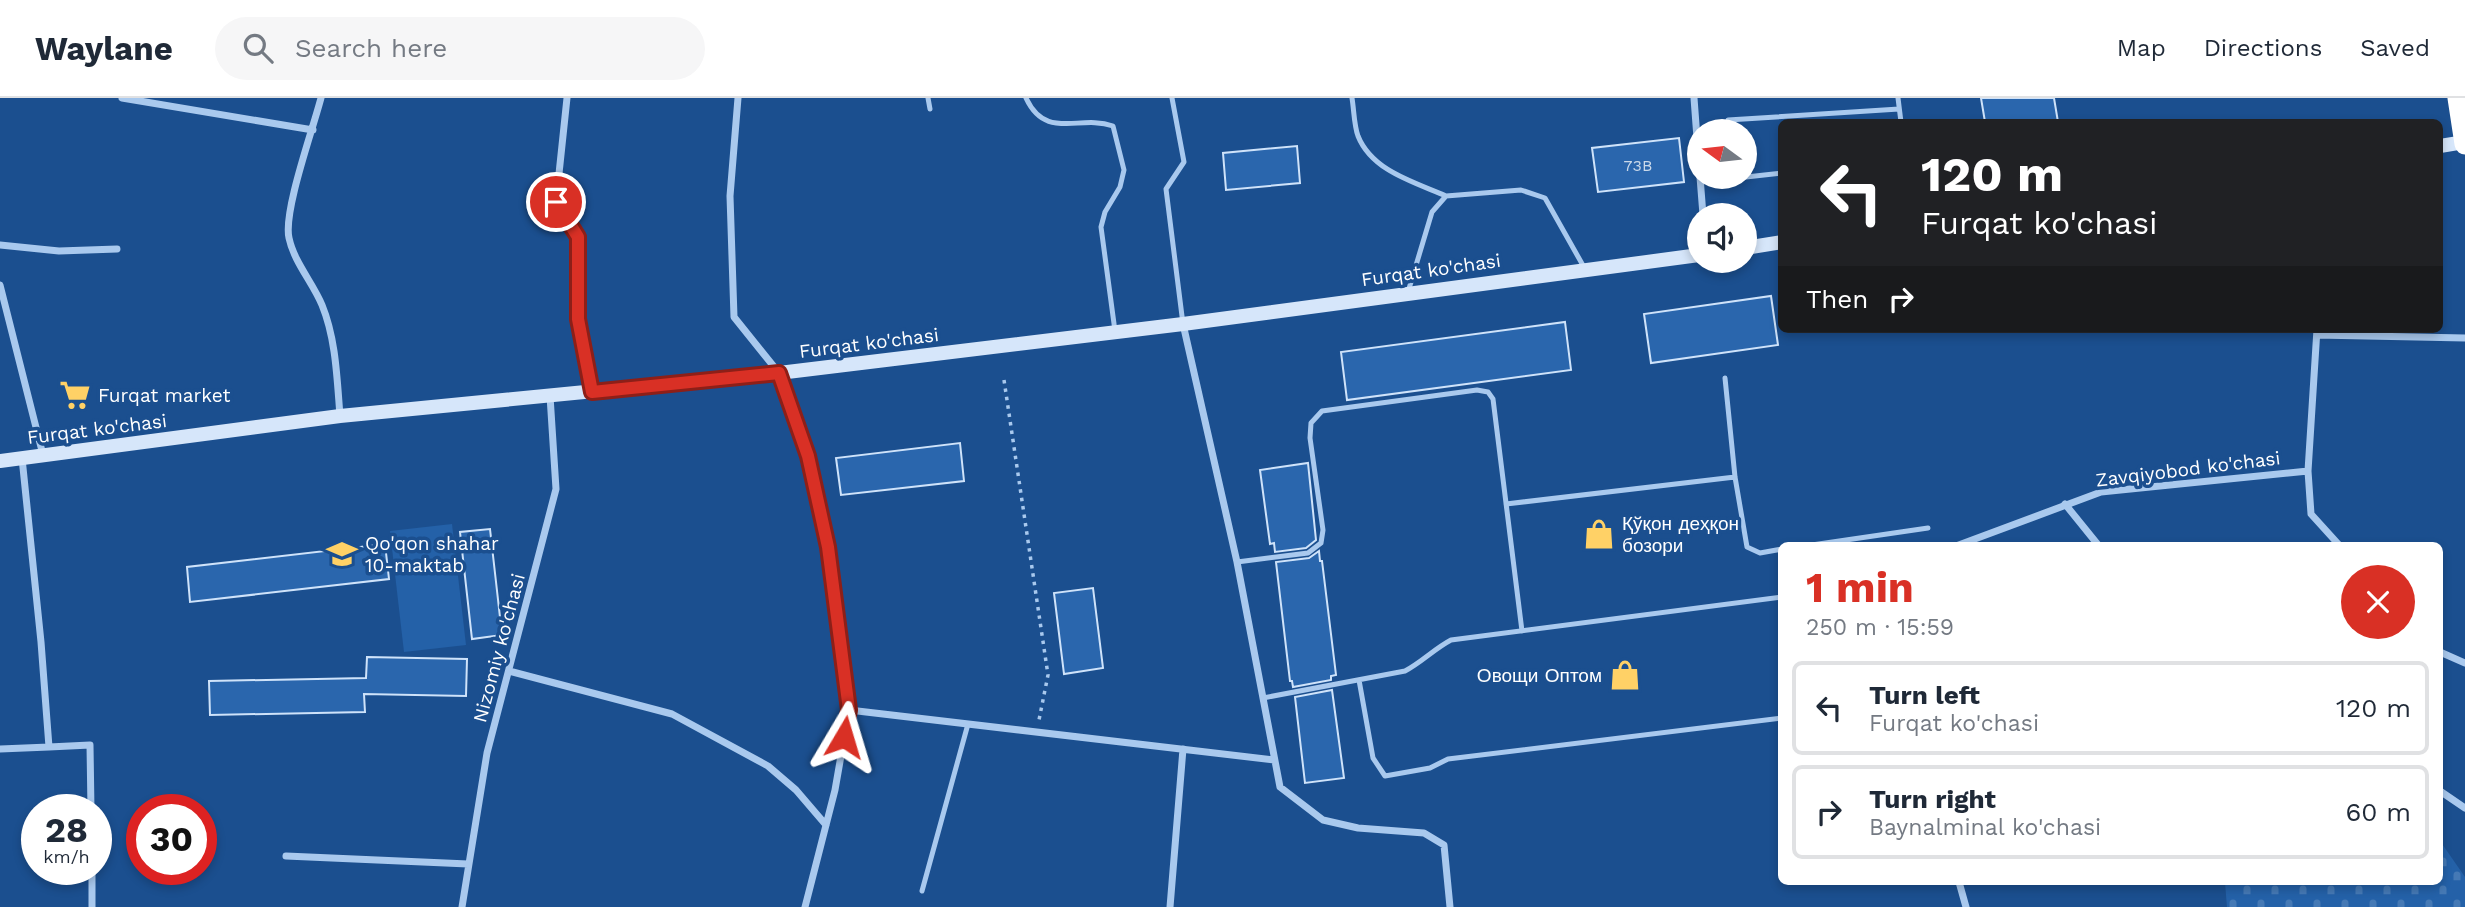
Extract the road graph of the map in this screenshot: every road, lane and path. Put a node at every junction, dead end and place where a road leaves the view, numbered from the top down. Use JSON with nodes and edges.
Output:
{"nodes":[{"id":1,"x":122,"y":98,"type":"edge"},
{"id":2,"x":321,"y":98,"type":"edge"},
{"id":3,"x":567,"y":98,"type":"edge"},
{"id":4,"x":738,"y":98,"type":"edge"},
{"id":5,"x":928,"y":98,"type":"edge"},
{"id":6,"x":1026,"y":98,"type":"edge"},
{"id":7,"x":1172,"y":98,"type":"edge"},
{"id":8,"x":1352,"y":98,"type":"edge"},
{"id":9,"x":1694,"y":98,"type":"edge"},
{"id":10,"x":1898,"y":98,"type":"edge"},
{"id":11,"x":2458,"y":98,"type":"edge"},
{"id":12,"x":1899,"y":108,"type":"junction"},
{"id":13,"x":930,"y":109,"type":"dead end"},
{"id":14,"x":1696,"y":119,"type":"edge"},
{"id":15,"x":1742,"y":119,"type":"edge"},
{"id":16,"x":1901,"y":119,"type":"edge"},
{"id":17,"x":313,"y":130,"type":"junction"},
{"id":18,"x":2465,"y":143,"type":"edge"},
{"id":19,"x":2443,"y":146,"type":"edge"},
{"id":20,"x":1778,"y":173,"type":"edge"},
{"id":21,"x":1757,"y":175,"type":"edge"},
{"id":22,"x":1446,"y":197,"type":"junction"},
{"id":23,"x":1778,"y":243,"type":"edge"},
{"id":24,"x":0,"y":245,"type":"edge"},
{"id":25,"x":1757,"y":246,"type":"edge"},
{"id":26,"x":117,"y":248,"type":"dead end"},
{"id":27,"x":1687,"y":256,"type":"edge"},
{"id":28,"x":1585,"y":269,"type":"junction"},
{"id":29,"x":0,"y":285,"type":"edge"},
{"id":30,"x":1408,"y":292,"type":"junction"},
{"id":31,"x":1183,"y":324,"type":"junction"},
{"id":32,"x":1115,"y":332,"type":"junction"},
{"id":33,"x":2317,"y":333,"type":"edge"},
{"id":34,"x":2342,"y":333,"type":"edge"},
{"id":35,"x":2465,"y":338,"type":"edge"},
{"id":36,"x":779,"y":373,"type":"junction"},
{"id":37,"x":1725,"y":379,"type":"dead end"},
{"id":38,"x":1004,"y":380,"type":"dead end"},
{"id":39,"x":592,"y":392,"type":"junction"},
{"id":40,"x":550,"y":396,"type":"junction"},
{"id":41,"x":340,"y":416,"type":"junction"},
{"id":42,"x":43,"y":455,"type":"junction"},
{"id":43,"x":22,"y":458,"type":"junction"},
{"id":44,"x":0,"y":461,"type":"edge"},
{"id":45,"x":2308,"y":471,"type":"junction"},
{"id":46,"x":1735,"y":477,"type":"junction"},
{"id":47,"x":1506,"y":504,"type":"junction"},
{"id":48,"x":2065,"y":504,"type":"junction"},
{"id":49,"x":1928,"y":528,"type":"dead end"},
{"id":50,"x":1832,"y":542,"type":"edge"},
{"id":51,"x":1965,"y":542,"type":"edge"},
{"id":52,"x":2096,"y":542,"type":"edge"},
{"id":53,"x":2336,"y":542,"type":"edge"},
{"id":54,"x":1778,"y":550,"type":"edge"},
{"id":55,"x":1237,"y":562,"type":"junction"},
{"id":56,"x":1778,"y":598,"type":"edge"},
{"id":57,"x":1522,"y":631,"type":"junction"},
{"id":58,"x":2443,"y":653,"type":"edge"},
{"id":59,"x":2465,"y":663,"type":"edge"},
{"id":60,"x":509,"y":671,"type":"junction"},
{"id":61,"x":1359,"y":680,"type":"junction"},
{"id":62,"x":1263,"y":698,"type":"junction"},
{"id":63,"x":849,"y":710,"type":"junction"},
{"id":64,"x":1778,"y":718,"type":"edge"},
{"id":65,"x":968,"y":724,"type":"junction"},
{"id":66,"x":1037,"y":732,"type":"junction"},
{"id":67,"x":49,"y":747,"type":"junction"},
{"id":68,"x":0,"y":749,"type":"edge"},
{"id":69,"x":1184,"y":749,"type":"junction"},
{"id":70,"x":1274,"y":760,"type":"junction"},
{"id":71,"x":2443,"y":793,"type":"edge"},
{"id":72,"x":91,"y":794,"type":"edge"},
{"id":73,"x":2465,"y":808,"type":"edge"},
{"id":74,"x":826,"y":825,"type":"junction"},
{"id":75,"x":286,"y":856,"type":"dead end"},
{"id":76,"x":468,"y":864,"type":"junction"},
{"id":77,"x":92,"y":885,"type":"edge"},
{"id":78,"x":1960,"y":885,"type":"edge"},
{"id":79,"x":922,"y":891,"type":"dead end"},
{"id":80,"x":92,"y":907,"type":"edge"},
{"id":81,"x":462,"y":907,"type":"edge"},
{"id":82,"x":805,"y":907,"type":"edge"},
{"id":83,"x":1170,"y":907,"type":"edge"},
{"id":84,"x":1450,"y":907,"type":"edge"},
{"id":85,"x":1966,"y":907,"type":"edge"}],
"edges":[{"from":1,"to":17,"type":"street"},
{"from":2,"to":17,"type":"street"},
{"from":3,"to":39,"type":"street"},
{"from":4,"to":36,"type":"street"},
{"from":5,"to":13,"type":"lane"},
{"from":6,"to":32,"type":"lane"},
{"from":7,"to":31,"type":"lane"},
{"from":8,"to":22,"type":"lane"},
{"from":9,"to":14,"type":"street"},
{"from":10,"to":12,"type":"lane"},
{"from":11,"to":18,"type":"highway"},
{"from":12,"to":15,"type":"lane"},
{"from":12,"to":16,"type":"lane"},
{"from":17,"to":41,"type":"street"},
{"from":18,"to":19,"type":"main road"},
{"from":20,"to":21,"type":"lane"},
{"from":22,"to":28,"type":"lane"},
{"from":22,"to":30,"type":"lane"},
{"from":23,"to":25,"type":"main road"},
{"from":24,"to":26,"type":"street"},
{"from":27,"to":28,"type":"main road","name":"Furqat ko'chasi"},
{"from":28,"to":30,"type":"main road","name":"Furqat ko'chasi"},
{"from":29,"to":42,"type":"street"},
{"from":30,"to":31,"type":"main road","name":"Furqat ko'chasi"},
{"from":31,"to":32,"type":"main road","name":"Furqat ko'chasi"},
{"from":31,"to":55,"type":"street"},
{"from":32,"to":36,"type":"main road","name":"Furqat ko'chasi"},
{"from":33,"to":45,"type":"street"},
{"from":34,"to":35,"type":"street"},
{"from":36,"to":39,"type":"main road","name":"Furqat ko'chasi"},
{"from":36,"to":63,"type":"street"},
{"from":37,"to":46,"type":"lane"},
{"from":38,"to":66,"type":"path"},
{"from":39,"to":40,"type":"main road","name":"Furqat ko'chasi"},
{"from":40,"to":41,"type":"main road","name":"Furqat ko'chasi"},
{"from":40,"to":60,"type":"street","name":"Nizomiy ko'chasi"},
{"from":41,"to":42,"type":"main road","name":"Furqat ko'chasi"},
{"from":42,"to":43,"type":"main road","name":"Furqat ko'chasi"},
{"from":43,"to":44,"type":"main road","name":"Furqat ko'chasi"},
{"from":43,"to":67,"type":"street"},
{"from":45,"to":48,"type":"street","name":"Zavqiyobod ko'chasi"},
{"from":45,"to":53,"type":"street"},
{"from":46,"to":47,"type":"lane"},
{"from":46,"to":54,"type":"lane"},
{"from":47,"to":55,"type":"lane"},
{"from":47,"to":57,"type":"lane"},
{"from":48,"to":51,"type":"street","name":"Zavqiyobod ko'chasi"},
{"from":48,"to":52,"type":"street"},
{"from":49,"to":50,"type":"lane"},
{"from":55,"to":62,"type":"street"},
{"from":56,"to":57,"type":"lane"},
{"from":57,"to":61,"type":"lane"},
{"from":58,"to":59,"type":"street"},
{"from":60,"to":74,"type":"street"},
{"from":60,"to":76,"type":"street","name":"Nizomiy ko'chasi"},
{"from":61,"to":62,"type":"lane"},
{"from":61,"to":64,"type":"lane"},
{"from":62,"to":70,"type":"street"},
{"from":63,"to":65,"type":"street"},
{"from":63,"to":74,"type":"street"},
{"from":65,"to":66,"type":"street"},
{"from":65,"to":79,"type":"lane"},
{"from":66,"to":69,"type":"street"},
{"from":67,"to":68,"type":"street"},
{"from":67,"to":72,"type":"street"},
{"from":69,"to":70,"type":"street"},
{"from":69,"to":83,"type":"street"},
{"from":70,"to":84,"type":"street"},
{"from":71,"to":73,"type":"street"},
{"from":74,"to":82,"type":"street"},
{"from":75,"to":76,"type":"street"},
{"from":76,"to":81,"type":"street","name":"Nizomiy ko'chasi"},
{"from":77,"to":80,"type":"street"},
{"from":78,"to":85,"type":"street"}]}
